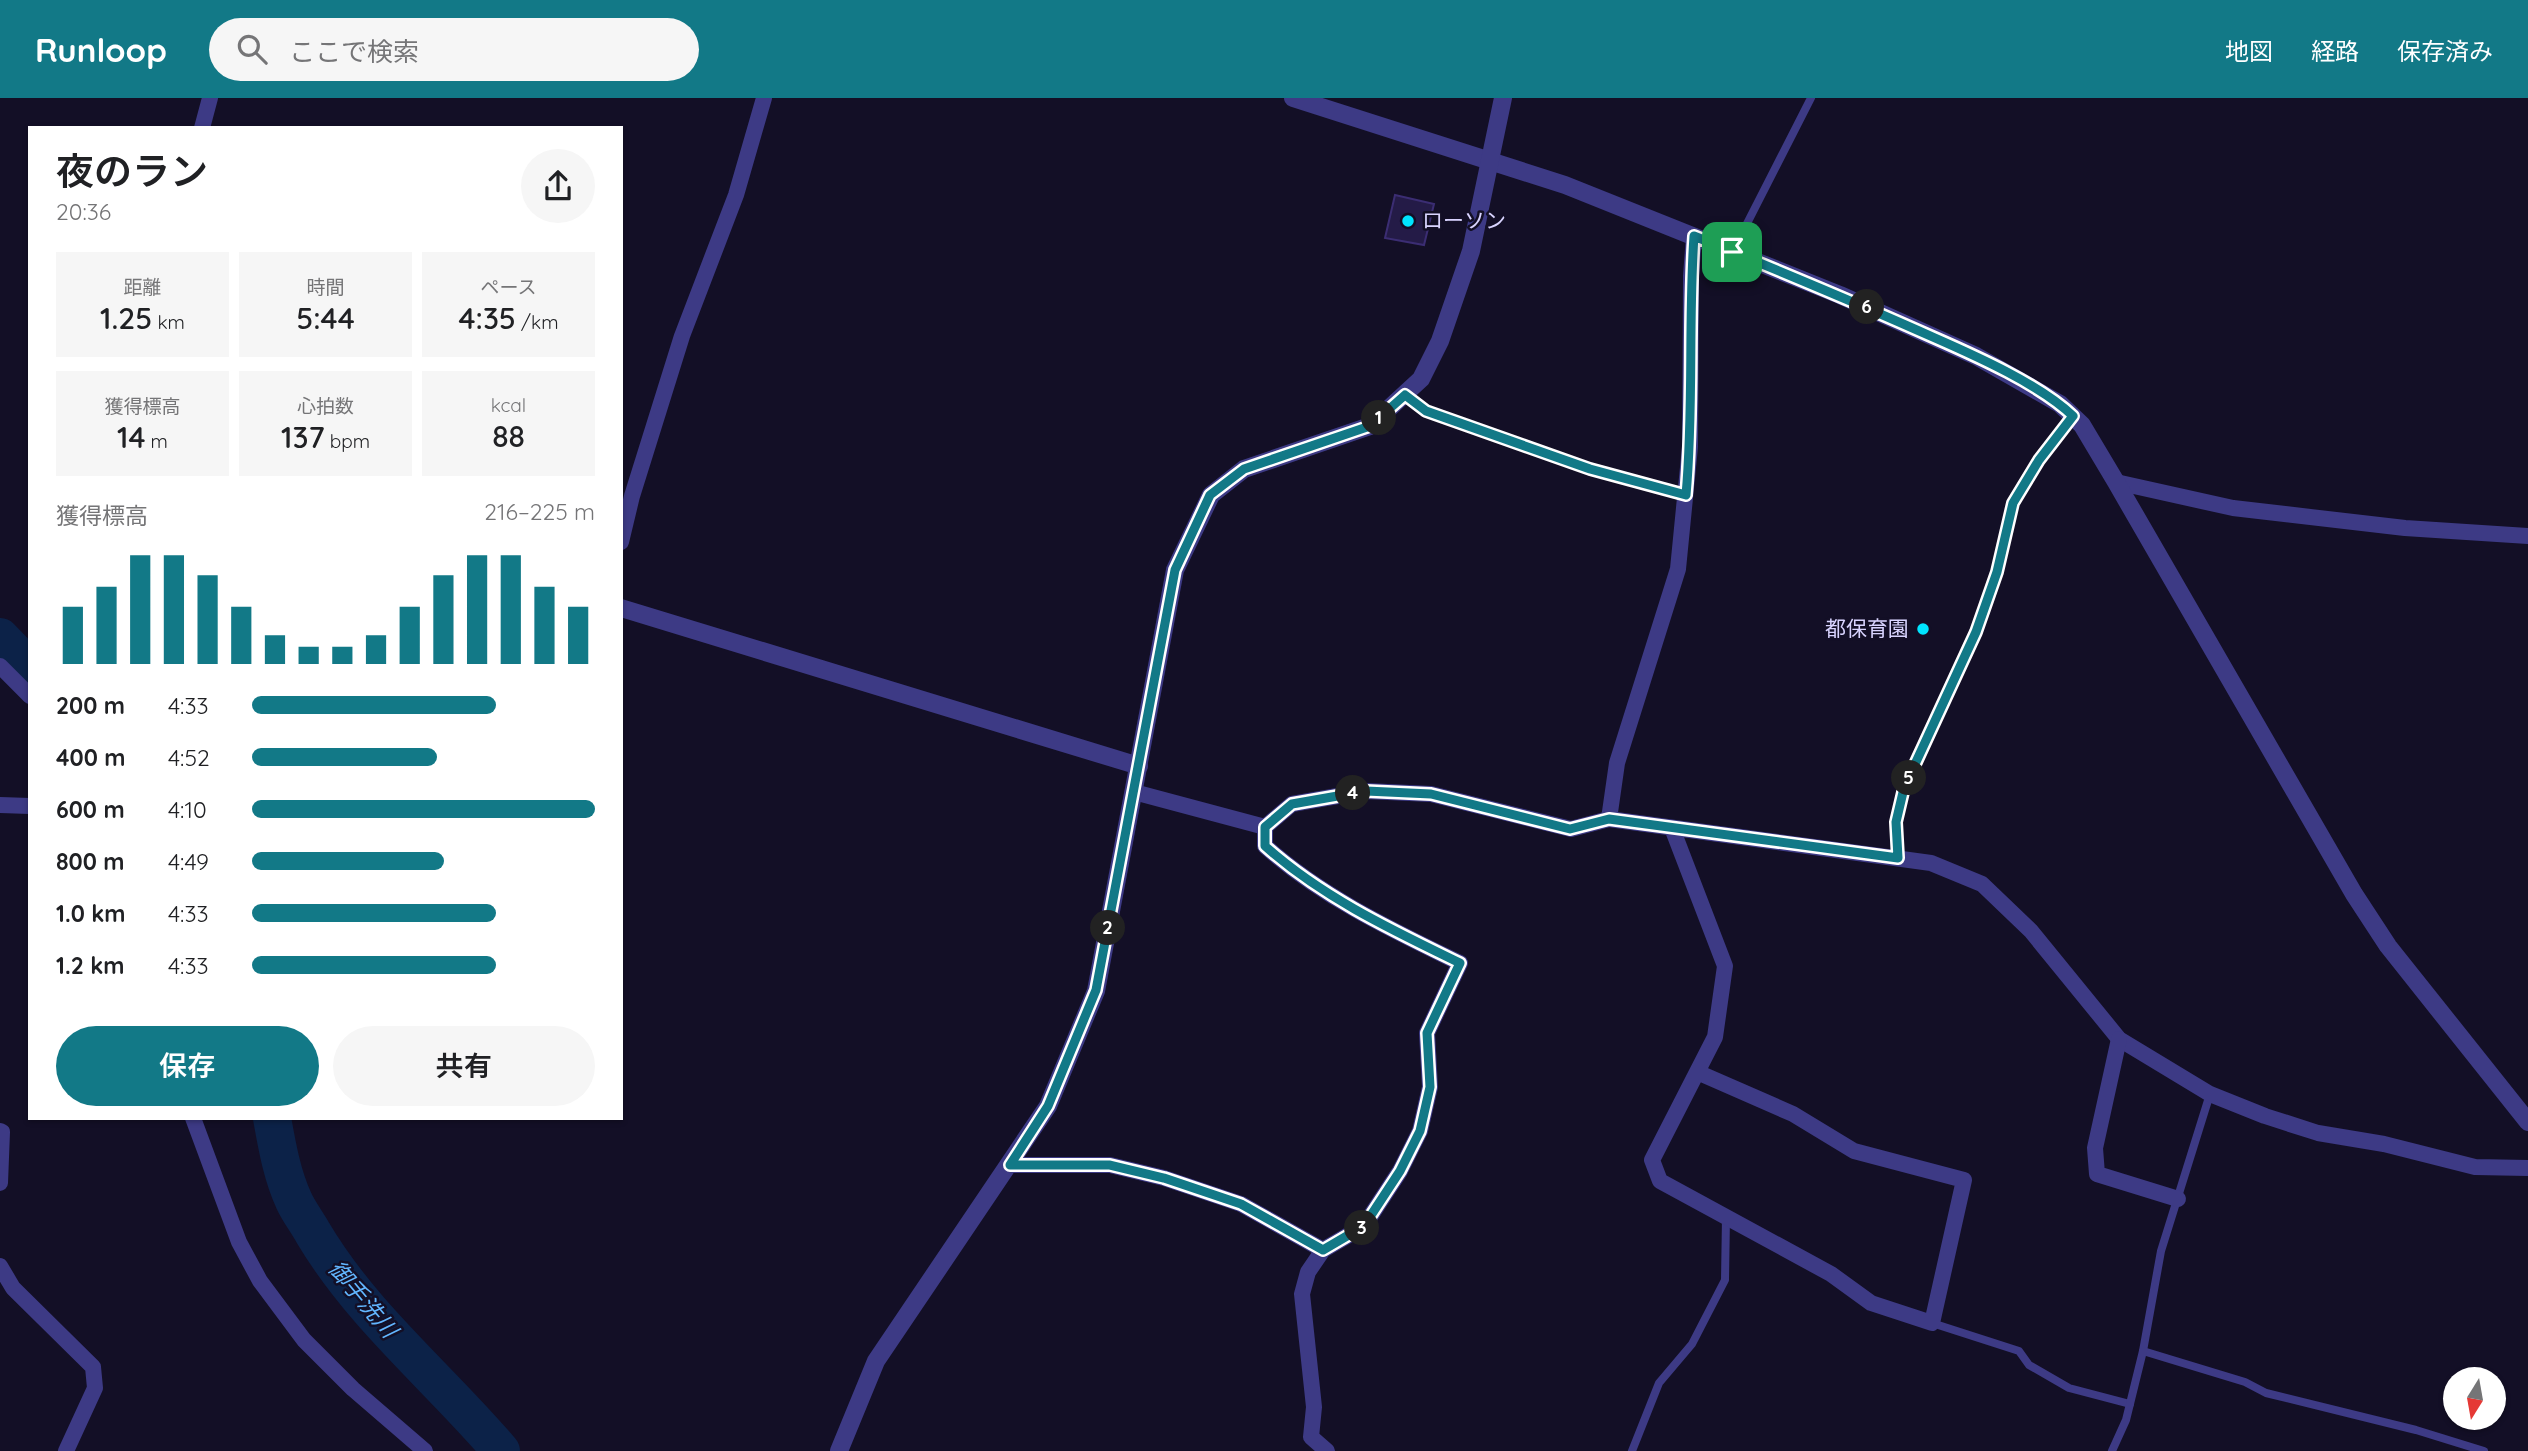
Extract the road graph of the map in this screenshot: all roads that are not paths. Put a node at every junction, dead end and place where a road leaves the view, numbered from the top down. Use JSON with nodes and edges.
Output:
{"nodes":[{"id":1,"x":210,"y":98,"type":"edge"},
{"id":2,"x":764,"y":98,"type":"edge"},
{"id":3,"x":1293,"y":98,"type":"edge"},
{"id":4,"x":1503,"y":98,"type":"edge"},
{"id":5,"x":1811,"y":98,"type":"edge"},
{"id":6,"x":203,"y":126,"type":"edge"},
{"id":7,"x":1489,"y":159,"type":"junction"},
{"id":8,"x":1694,"y":236,"type":"junction"},
{"id":9,"x":1732,"y":252,"type":"junction"},
{"id":10,"x":1405,"y":395,"type":"junction"},
{"id":11,"x":2073,"y":416,"type":"junction"},
{"id":12,"x":2116,"y":482,"type":"junction"},
{"id":13,"x":1686,"y":495,"type":"junction"},
{"id":14,"x":623,"y":534,"type":"edge"},
{"id":15,"x":2528,"y":536,"type":"edge"},
{"id":16,"x":623,"y":609,"type":"edge"},
{"id":17,"x":0,"y":666,"type":"edge"},
{"id":18,"x":28,"y":694,"type":"edge"},
{"id":19,"x":1139,"y":766,"type":"junction"},
{"id":20,"x":1134,"y":792,"type":"junction"},
{"id":21,"x":0,"y":805,"type":"edge"},
{"id":22,"x":28,"y":806,"type":"edge"},
{"id":23,"x":1609,"y":819,"type":"junction"},
{"id":24,"x":1265,"y":827,"type":"junction"},
{"id":25,"x":1672,"y":828,"type":"junction"},
{"id":26,"x":1898,"y":858,"type":"junction"},
{"id":27,"x":2119,"y":1039,"type":"junction"},
{"id":28,"x":1697,"y":1073,"type":"junction"},
{"id":29,"x":2210,"y":1094,"type":"junction"},
{"id":30,"x":194,"y":1120,"type":"edge"},
{"id":31,"x":2528,"y":1122,"type":"edge"},
{"id":32,"x":0,"y":1131,"type":"edge"},
{"id":33,"x":1010,"y":1165,"type":"junction"},
{"id":34,"x":2528,"y":1168,"type":"edge"},
{"id":35,"x":0,"y":1183,"type":"edge"},
{"id":36,"x":2178,"y":1199,"type":"junction"},
{"id":37,"x":1726,"y":1217,"type":"junction"},
{"id":38,"x":1323,"y":1250,"type":"junction"},
{"id":39,"x":0,"y":1266,"type":"edge"},
{"id":40,"x":1932,"y":1323,"type":"junction"},
{"id":41,"x":2143,"y":1351,"type":"junction"},
{"id":42,"x":2130,"y":1404,"type":"junction"},
{"id":43,"x":66,"y":1451,"type":"edge"},
{"id":44,"x":425,"y":1451,"type":"edge"},
{"id":45,"x":839,"y":1451,"type":"edge"},
{"id":46,"x":1327,"y":1451,"type":"edge"},
{"id":47,"x":1632,"y":1451,"type":"edge"},
{"id":48,"x":2112,"y":1451,"type":"edge"},
{"id":49,"x":2484,"y":1451,"type":"edge"}],
"edges":[{"from":1,"to":6,"type":"street"},
{"from":2,"to":14,"type":"street"},
{"from":3,"to":7,"type":"street"},
{"from":4,"to":7,"type":"street"},
{"from":5,"to":9,"type":"lane"},
{"from":7,"to":8,"type":"street"},
{"from":7,"to":10,"type":"street"},
{"from":8,"to":9,"type":"street"},
{"from":8,"to":13,"type":"street"},
{"from":9,"to":11,"type":"street"},
{"from":10,"to":13,"type":"lane"},
{"from":10,"to":19,"type":"street"},
{"from":11,"to":12,"type":"street"},
{"from":11,"to":26,"type":"lane"},
{"from":12,"to":15,"type":"street"},
{"from":12,"to":31,"type":"street"},
{"from":13,"to":23,"type":"street"},
{"from":16,"to":19,"type":"street"},
{"from":17,"to":18,"type":"street"},
{"from":19,"to":20,"type":"street"},
{"from":20,"to":24,"type":"street"},
{"from":20,"to":33,"type":"street"},
{"from":21,"to":22,"type":"street"},
{"from":23,"to":24,"type":"street"},
{"from":23,"to":25,"type":"street"},
{"from":24,"to":38,"type":"street"},
{"from":25,"to":26,"type":"street"},
{"from":25,"to":28,"type":"street"},
{"from":26,"to":27,"type":"street"},
{"from":27,"to":29,"type":"street"},
{"from":27,"to":36,"type":"street"},
{"from":28,"to":37,"type":"street"},
{"from":28,"to":40,"type":"street"},
{"from":29,"to":34,"type":"street"},
{"from":29,"to":36,"type":"lane"},
{"from":30,"to":44,"type":"street"},
{"from":32,"to":35,"type":"street"},
{"from":33,"to":38,"type":"street"},
{"from":33,"to":45,"type":"street"},
{"from":36,"to":41,"type":"lane"},
{"from":37,"to":40,"type":"street"},
{"from":37,"to":47,"type":"lane"},
{"from":38,"to":46,"type":"street"},
{"from":39,"to":43,"type":"street"},
{"from":40,"to":42,"type":"lane"},
{"from":41,"to":42,"type":"lane"},
{"from":41,"to":49,"type":"lane"},
{"from":42,"to":48,"type":"lane"}]}
